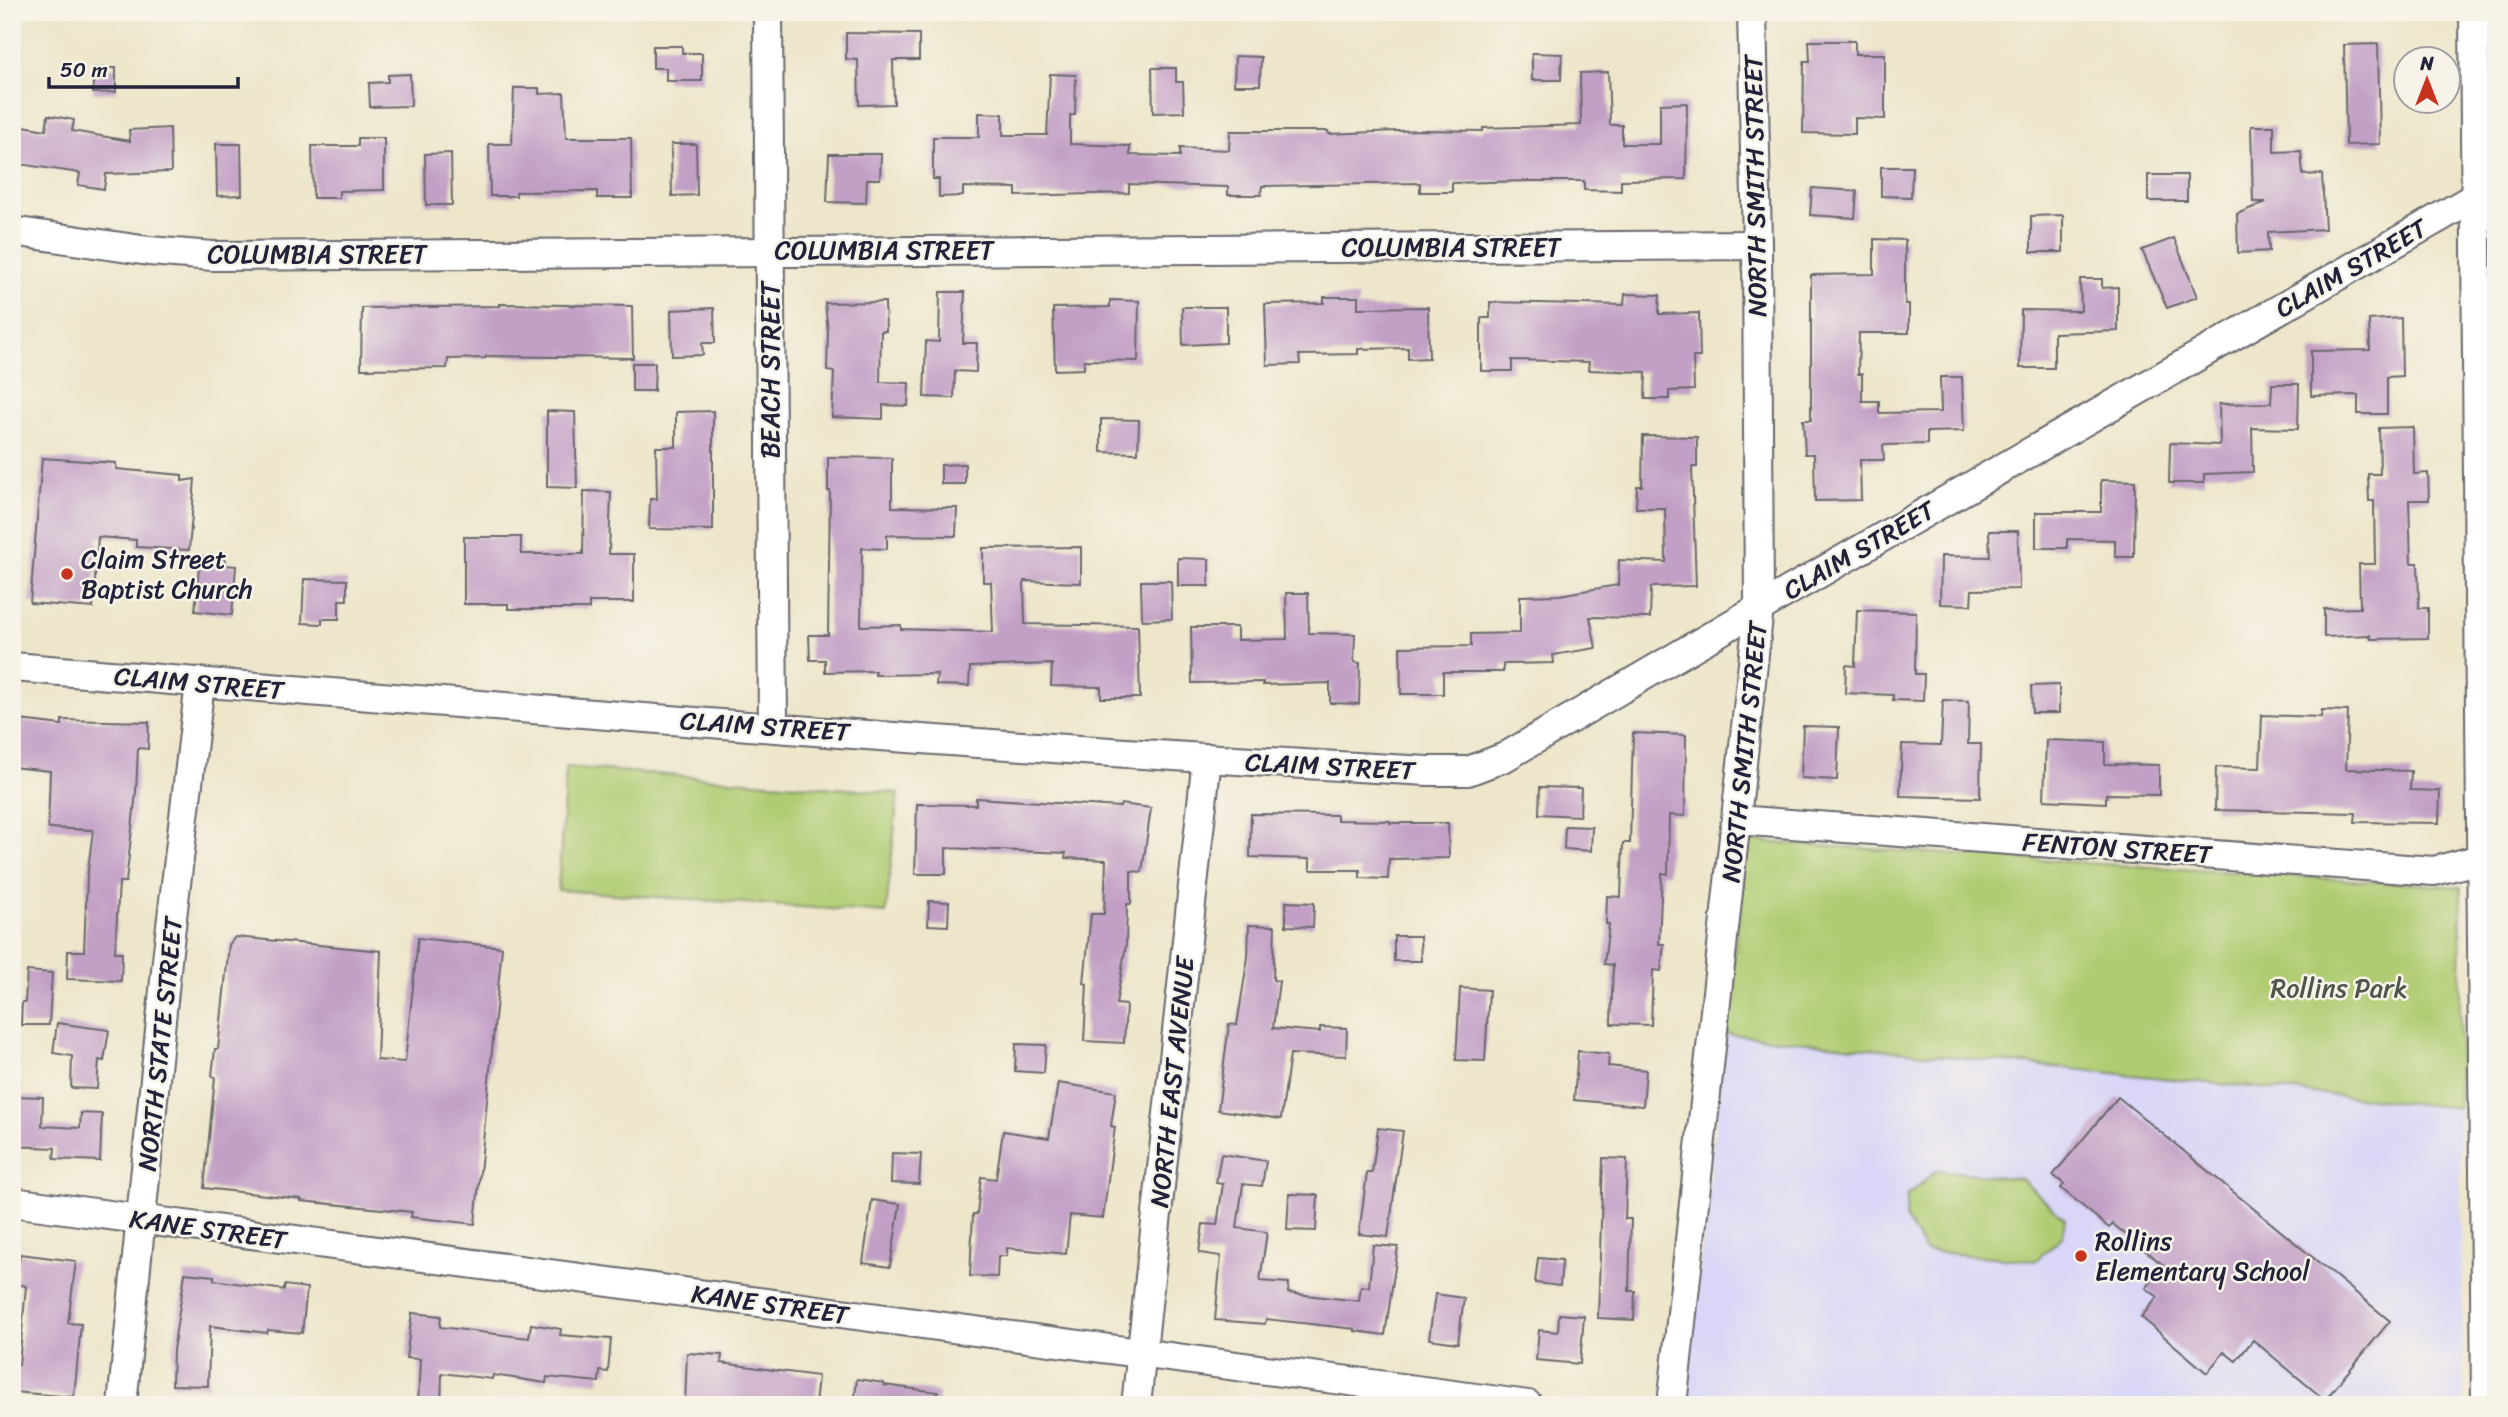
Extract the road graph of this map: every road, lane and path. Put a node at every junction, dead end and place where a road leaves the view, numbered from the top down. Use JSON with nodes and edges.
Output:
{"nodes":[{"id":1,"x":768,"y":12,"type":"edge"},
{"id":2,"x":1752,"y":12,"type":"edge"},
{"id":3,"x":2474,"y":12,"type":"edge"},
{"id":4,"x":2486,"y":191,"type":"edge"},
{"id":5,"x":12,"y":230,"type":"edge"},
{"id":6,"x":1756,"y":245,"type":"junction"},
{"id":7,"x":769,"y":251,"type":"junction"},
{"id":8,"x":1759,"y":608,"type":"junction"},
{"id":9,"x":12,"y":667,"type":"edge"},
{"id":10,"x":200,"y":683,"type":"junction"},
{"id":11,"x":773,"y":727,"type":"junction"},
{"id":12,"x":1207,"y":758,"type":"junction"},
{"id":13,"x":1736,"y":820,"type":"junction"},
{"id":14,"x":2488,"y":856,"type":"edge"},
{"id":15,"x":12,"y":1202,"type":"edge"},
{"id":16,"x":2490,"y":1216,"type":"edge"},
{"id":17,"x":142,"y":1220,"type":"junction"},
{"id":18,"x":1142,"y":1354,"type":"junction"},
{"id":19,"x":122,"y":1405,"type":"edge"},
{"id":20,"x":1136,"y":1405,"type":"edge"},
{"id":21,"x":1528,"y":1405,"type":"edge"},
{"id":22,"x":1672,"y":1405,"type":"edge"},
{"id":23,"x":2486,"y":1405,"type":"edge"}],
"edges":[{"from":1,"to":7,"type":"street","name":"BEACH STREET"},
{"from":2,"to":6,"type":"street","name":"NORTH SMITH STREET"},
{"from":3,"to":4,"type":"street"},
{"from":4,"to":8,"type":"street","name":"CLAIM STREET"},
{"from":4,"to":14,"type":"street"},
{"from":5,"to":7,"type":"street","name":"COLUMBIA STREET"},
{"from":6,"to":7,"type":"street","name":"COLUMBIA STREET"},
{"from":6,"to":8,"type":"street","name":"NORTH SMITH STREET"},
{"from":7,"to":11,"type":"street","name":"BEACH STREET"},
{"from":8,"to":12,"type":"street","name":"CLAIM STREET"},
{"from":8,"to":13,"type":"street","name":"NORTH SMITH STREET"},
{"from":9,"to":10,"type":"street","name":"CLAIM STREET"},
{"from":10,"to":11,"type":"street","name":"CLAIM STREET"},
{"from":10,"to":17,"type":"street","name":"NORTH STATE STREET"},
{"from":11,"to":12,"type":"street","name":"CLAIM STREET"},
{"from":12,"to":18,"type":"street","name":"NORTH EAST AVENUE"},
{"from":13,"to":14,"type":"street","name":"FENTON STREET"},
{"from":13,"to":22,"type":"street","name":"NORTH SMITH STREET"},
{"from":14,"to":16,"type":"street"},
{"from":15,"to":17,"type":"street","name":"KANE STREET"},
{"from":16,"to":23,"type":"street"},
{"from":17,"to":18,"type":"street","name":"KANE STREET"},
{"from":17,"to":19,"type":"street","name":"NORTH STATE STREET"},
{"from":18,"to":20,"type":"street","name":"NORTH EAST AVENUE"},
{"from":18,"to":21,"type":"street","name":"KANE STREET"}]}
